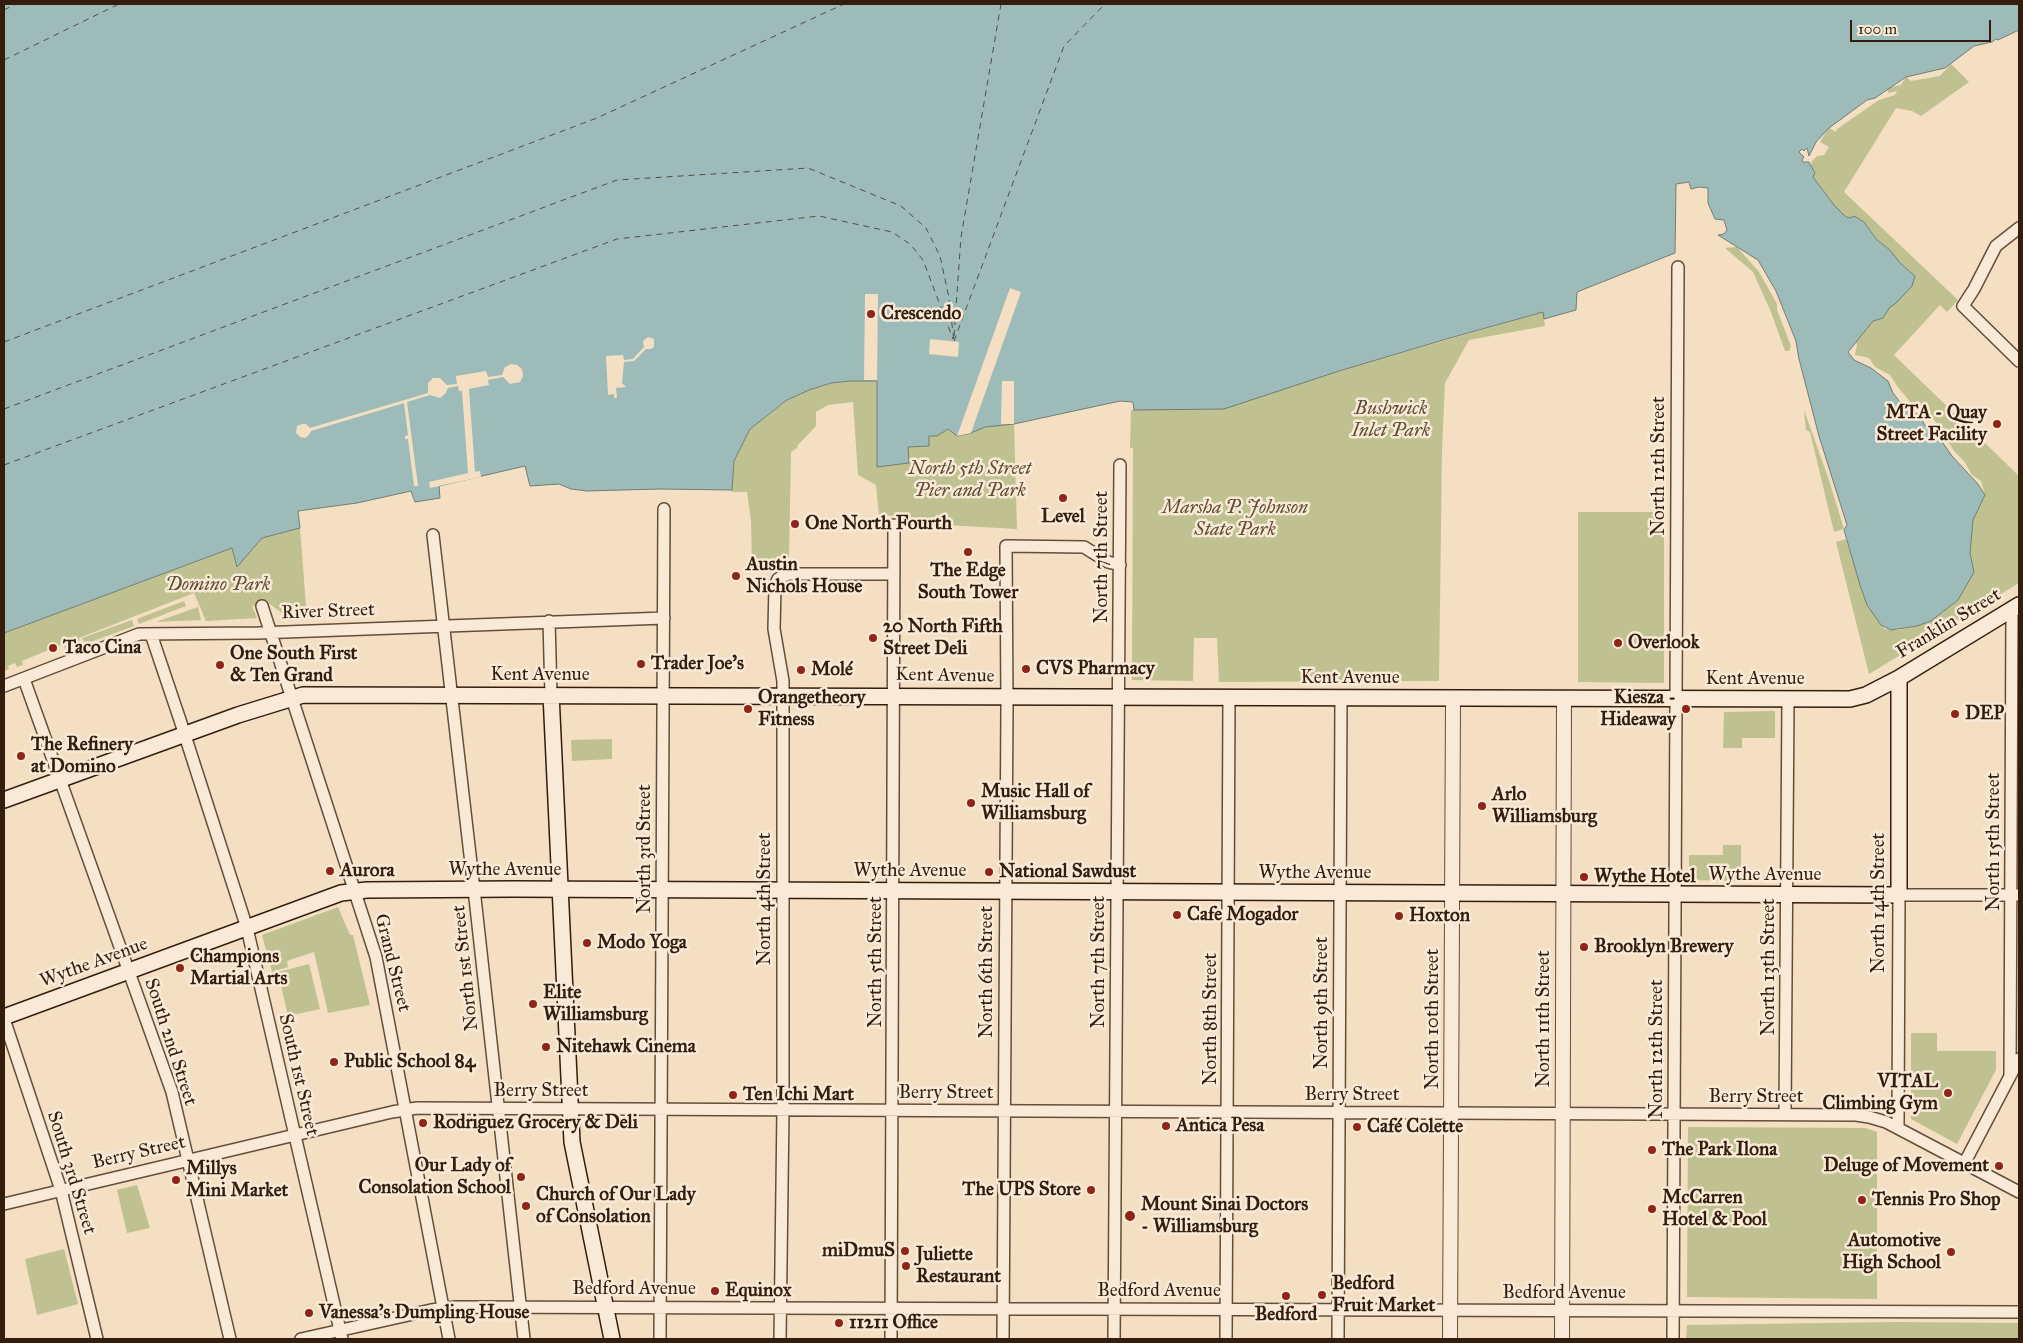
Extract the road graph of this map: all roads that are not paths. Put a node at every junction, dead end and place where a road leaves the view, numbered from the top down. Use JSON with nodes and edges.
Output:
{"nodes":[{"id":1,"x":2019,"y":228,"type":"edge"},
{"id":2,"x":1678,"y":267,"type":"dead end"},
{"id":3,"x":2019,"y":361,"type":"edge"},
{"id":4,"x":1120,"y":465,"type":"dead end"},
{"id":5,"x":664,"y":509,"type":"dead end"},
{"id":6,"x":894,"y":525,"type":"dead end"},
{"id":7,"x":433,"y":534,"type":"dead end"},
{"id":8,"x":1120,"y":565,"type":"junction"},
{"id":9,"x":894,"y":574,"type":"junction"},
{"id":10,"x":262,"y":606,"type":"dead end"},
{"id":11,"x":2016,"y":607,"type":"edge"},
{"id":12,"x":664,"y":618,"type":"junction"},
{"id":13,"x":549,"y":622,"type":"junction"},
{"id":14,"x":444,"y":625,"type":"junction"},
{"id":15,"x":270,"y":632,"type":"junction"},
{"id":16,"x":150,"y":634,"type":"junction"},
{"id":17,"x":1899,"y":678,"type":"junction"},
{"id":18,"x":24,"y":679,"type":"junction"},
{"id":19,"x":4,"y":686,"type":"edge"},
{"id":20,"x":552,"y":694,"type":"junction"},
{"id":21,"x":452,"y":695,"type":"junction"},
{"id":22,"x":663,"y":696,"type":"junction"},
{"id":23,"x":783,"y":696,"type":"junction"},
{"id":24,"x":894,"y":696,"type":"junction"},
{"id":25,"x":291,"y":697,"type":"junction"},
{"id":26,"x":1007,"y":697,"type":"junction"},
{"id":27,"x":1119,"y":697,"type":"junction"},
{"id":28,"x":1229,"y":698,"type":"junction"},
{"id":29,"x":1341,"y":698,"type":"junction"},
{"id":30,"x":1452,"y":699,"type":"junction"},
{"id":31,"x":1564,"y":699,"type":"junction"},
{"id":32,"x":1676,"y":699,"type":"junction"},
{"id":33,"x":1788,"y":700,"type":"junction"},
{"id":34,"x":184,"y":734,"type":"junction"},
{"id":35,"x":60,"y":780,"type":"junction"},
{"id":36,"x":4,"y":800,"type":"edge"},
{"id":37,"x":2019,"y":822,"type":"edge"},
{"id":38,"x":2012,"y":837,"type":"junction"},
{"id":39,"x":474,"y":890,"type":"junction"},
{"id":40,"x":560,"y":890,"type":"junction"},
{"id":41,"x":662,"y":890,"type":"junction"},
{"id":42,"x":354,"y":891,"type":"junction"},
{"id":43,"x":783,"y":891,"type":"junction"},
{"id":44,"x":894,"y":891,"type":"junction"},
{"id":45,"x":1005,"y":892,"type":"junction"},
{"id":46,"x":1117,"y":892,"type":"junction"},
{"id":47,"x":1229,"y":892,"type":"junction"},
{"id":48,"x":1340,"y":893,"type":"junction"},
{"id":49,"x":1452,"y":894,"type":"junction"},
{"id":50,"x":1563,"y":894,"type":"junction"},
{"id":51,"x":1675,"y":895,"type":"junction"},
{"id":52,"x":1787,"y":895,"type":"junction"},
{"id":53,"x":1899,"y":895,"type":"junction"},
{"id":54,"x":2015,"y":895,"type":"edge"},
{"id":55,"x":246,"y":928,"type":"junction"},
{"id":56,"x":128,"y":972,"type":"junction"},
{"id":57,"x":4,"y":1018,"type":"edge"},
{"id":58,"x":2019,"y":1059,"type":"edge"},
{"id":59,"x":2010,"y":1075,"type":"junction"},
{"id":60,"x":499,"y":1108,"type":"junction"},
{"id":61,"x":570,"y":1109,"type":"junction"},
{"id":62,"x":661,"y":1109,"type":"junction"},
{"id":63,"x":404,"y":1110,"type":"junction"},
{"id":64,"x":783,"y":1110,"type":"junction"},
{"id":65,"x":892,"y":1110,"type":"junction"},
{"id":66,"x":1004,"y":1110,"type":"junction"},
{"id":67,"x":1116,"y":1111,"type":"junction"},
{"id":68,"x":1228,"y":1111,"type":"junction"},
{"id":69,"x":1339,"y":1112,"type":"junction"},
{"id":70,"x":1451,"y":1113,"type":"junction"},
{"id":71,"x":1563,"y":1114,"type":"junction"},
{"id":72,"x":1674,"y":1114,"type":"junction"},
{"id":73,"x":1785,"y":1114,"type":"junction"},
{"id":74,"x":1898,"y":1128,"type":"junction"},
{"id":75,"x":294,"y":1135,"type":"junction"},
{"id":76,"x":187,"y":1160,"type":"junction"},
{"id":77,"x":1964,"y":1164,"type":"junction"},
{"id":78,"x":61,"y":1190,"type":"junction"},
{"id":79,"x":2019,"y":1192,"type":"edge"},
{"id":80,"x":4,"y":1204,"type":"edge"},
{"id":81,"x":520,"y":1306,"type":"junction"},
{"id":82,"x":604,"y":1307,"type":"junction"},
{"id":83,"x":660,"y":1307,"type":"junction"},
{"id":84,"x":780,"y":1307,"type":"junction"},
{"id":85,"x":443,"y":1308,"type":"junction"},
{"id":86,"x":891,"y":1308,"type":"junction"},
{"id":87,"x":1003,"y":1308,"type":"junction"},
{"id":88,"x":1115,"y":1309,"type":"junction"},
{"id":89,"x":1226,"y":1309,"type":"junction"},
{"id":90,"x":1338,"y":1310,"type":"junction"},
{"id":91,"x":1450,"y":1310,"type":"junction"},
{"id":92,"x":1562,"y":1310,"type":"junction"},
{"id":93,"x":1673,"y":1311,"type":"junction"},
{"id":94,"x":2019,"y":1312,"type":"edge"},
{"id":95,"x":341,"y":1335,"type":"edge"},
{"id":96,"x":97,"y":1339,"type":"edge"},
{"id":97,"x":230,"y":1339,"type":"edge"},
{"id":98,"x":301,"y":1339,"type":"edge"},
{"id":99,"x":449,"y":1339,"type":"edge"},
{"id":100,"x":524,"y":1339,"type":"edge"},
{"id":101,"x":612,"y":1339,"type":"edge"},
{"id":102,"x":660,"y":1339,"type":"edge"},
{"id":103,"x":780,"y":1339,"type":"edge"},
{"id":104,"x":891,"y":1339,"type":"edge"},
{"id":105,"x":1003,"y":1339,"type":"edge"},
{"id":106,"x":1114,"y":1339,"type":"edge"},
{"id":107,"x":1226,"y":1339,"type":"edge"},
{"id":108,"x":1338,"y":1339,"type":"edge"},
{"id":109,"x":1450,"y":1339,"type":"edge"},
{"id":110,"x":1562,"y":1339,"type":"edge"},
{"id":111,"x":1673,"y":1339,"type":"edge"}],
"edges":[{"from":1,"to":3,"type":"street"},
{"from":2,"to":32,"type":"street","name":"North 12th Street"},
{"from":4,"to":8,"type":"street","name":"North 7th Street"},
{"from":5,"to":12,"type":"street","name":"North 3rd Street"},
{"from":6,"to":9,"type":"street","name":"North 5th Street"},
{"from":7,"to":14,"type":"street","name":"North 1st Street"},
{"from":8,"to":26,"type":"street","name":"North 6th Street"},
{"from":8,"to":27,"type":"street","name":"North 7th Street"},
{"from":9,"to":23,"type":"street","name":"North 4th Street"},
{"from":9,"to":24,"type":"street","name":"North 5th Street"},
{"from":10,"to":15,"type":"street","name":"Grand Street"},
{"from":11,"to":17,"type":"main road","name":"Franklin Street"},
{"from":11,"to":38,"type":"street","name":"North 15th Street"},
{"from":12,"to":13,"type":"street","name":"River Street"},
{"from":12,"to":22,"type":"street","name":"North 3rd Street"},
{"from":13,"to":14,"type":"street","name":"River Street"},
{"from":13,"to":20,"type":"street"},
{"from":14,"to":15,"type":"street","name":"River Street"},
{"from":14,"to":21,"type":"street","name":"North 1st Street"},
{"from":15,"to":16,"type":"street","name":"River Street"},
{"from":15,"to":25,"type":"street","name":"Grand Street"},
{"from":16,"to":18,"type":"street","name":"River Street"},
{"from":16,"to":34,"type":"street","name":"South 1st Street"},
{"from":17,"to":33,"type":"main road","name":"Kent Avenue"},
{"from":17,"to":53,"type":"main road","name":"North 14th Street"},
{"from":18,"to":19,"type":"street","name":"River Street"},
{"from":18,"to":35,"type":"street","name":"South 2nd Street"},
{"from":20,"to":21,"type":"main road","name":"Kent Avenue"},
{"from":20,"to":22,"type":"main road","name":"Kent Avenue"},
{"from":20,"to":40,"type":"main road"},
{"from":21,"to":25,"type":"main road","name":"Kent Avenue"},
{"from":21,"to":39,"type":"street","name":"North 1st Street"},
{"from":22,"to":23,"type":"main road","name":"Kent Avenue"},
{"from":22,"to":41,"type":"street","name":"North 3rd Street"},
{"from":23,"to":24,"type":"main road","name":"Kent Avenue"},
{"from":23,"to":43,"type":"street","name":"North 4th Street"},
{"from":24,"to":26,"type":"main road","name":"Kent Avenue"},
{"from":24,"to":44,"type":"street","name":"North 5th Street"},
{"from":25,"to":34,"type":"main road","name":"Kent Avenue"},
{"from":25,"to":42,"type":"street","name":"Grand Street"},
{"from":26,"to":27,"type":"main road","name":"Kent Avenue"},
{"from":26,"to":45,"type":"street","name":"North 6th Street"},
{"from":27,"to":28,"type":"main road","name":"Kent Avenue"},
{"from":27,"to":46,"type":"street","name":"North 7th Street"},
{"from":28,"to":29,"type":"main road","name":"Kent Avenue"},
{"from":28,"to":47,"type":"street","name":"North 8th Street"},
{"from":29,"to":30,"type":"main road","name":"Kent Avenue"},
{"from":29,"to":48,"type":"street","name":"North 9th Street"},
{"from":30,"to":31,"type":"main road","name":"Kent Avenue"},
{"from":30,"to":49,"type":"street","name":"North 10th Street"},
{"from":31,"to":32,"type":"main road","name":"Kent Avenue"},
{"from":31,"to":50,"type":"street","name":"North 11th Street"},
{"from":32,"to":33,"type":"main road","name":"Kent Avenue"},
{"from":32,"to":51,"type":"street","name":"North 12th Street"},
{"from":33,"to":52,"type":"street","name":"North 13th Street"},
{"from":34,"to":35,"type":"main road","name":"Kent Avenue"},
{"from":34,"to":55,"type":"street","name":"South 1st Street"},
{"from":35,"to":36,"type":"main road","name":"Kent Avenue"},
{"from":35,"to":56,"type":"street","name":"South 2nd Street"},
{"from":37,"to":38,"type":"street"},
{"from":38,"to":54,"type":"street","name":"North 15th Street"},
{"from":39,"to":40,"type":"main road","name":"Wythe Avenue"},
{"from":39,"to":42,"type":"main road","name":"Wythe Avenue"},
{"from":39,"to":60,"type":"street","name":"North 1st Street"},
{"from":40,"to":41,"type":"main road","name":"Wythe Avenue"},
{"from":40,"to":61,"type":"main road"},
{"from":41,"to":43,"type":"main road","name":"Wythe Avenue"},
{"from":41,"to":62,"type":"street","name":"North 3rd Street"},
{"from":42,"to":55,"type":"main road","name":"Wythe Avenue"},
{"from":42,"to":63,"type":"street","name":"Grand Street"},
{"from":43,"to":44,"type":"main road","name":"Wythe Avenue"},
{"from":43,"to":64,"type":"street","name":"North 4th Street"},
{"from":44,"to":45,"type":"main road","name":"Wythe Avenue"},
{"from":44,"to":65,"type":"street","name":"North 5th Street"},
{"from":45,"to":46,"type":"main road","name":"Wythe Avenue"},
{"from":45,"to":66,"type":"street","name":"North 6th Street"},
{"from":46,"to":47,"type":"main road","name":"Wythe Avenue"},
{"from":46,"to":67,"type":"street","name":"North 7th Street"},
{"from":47,"to":48,"type":"main road","name":"Wythe Avenue"},
{"from":47,"to":68,"type":"street","name":"North 8th Street"},
{"from":48,"to":49,"type":"main road","name":"Wythe Avenue"},
{"from":48,"to":69,"type":"street","name":"North 9th Street"},
{"from":49,"to":50,"type":"main road","name":"Wythe Avenue"},
{"from":49,"to":70,"type":"street","name":"North 10th Street"},
{"from":50,"to":51,"type":"main road","name":"Wythe Avenue"},
{"from":50,"to":71,"type":"street","name":"North 11th Street"},
{"from":51,"to":52,"type":"main road","name":"Wythe Avenue"},
{"from":51,"to":72,"type":"street","name":"North 12th Street"},
{"from":52,"to":53,"type":"main road","name":"Wythe Avenue"},
{"from":52,"to":73,"type":"street","name":"North 13th Street"},
{"from":53,"to":54,"type":"street","name":"Wythe Avenue"},
{"from":53,"to":74,"type":"street","name":"North 14th Street"},
{"from":54,"to":59,"type":"street","name":"North 15th Street"},
{"from":55,"to":56,"type":"main road","name":"Wythe Avenue"},
{"from":55,"to":75,"type":"street","name":"South 1st Street"},
{"from":56,"to":57,"type":"main road","name":"Wythe Avenue"},
{"from":56,"to":76,"type":"street","name":"South 2nd Street"},
{"from":57,"to":78,"type":"street","name":"South 3rd Street"},
{"from":58,"to":59,"type":"street"},
{"from":59,"to":77,"type":"street"},
{"from":60,"to":61,"type":"street","name":"Berry Street"},
{"from":60,"to":63,"type":"street","name":"Berry Street"},
{"from":60,"to":81,"type":"street","name":"North 1st Street"},
{"from":61,"to":62,"type":"street","name":"Berry Street"},
{"from":61,"to":82,"type":"main road"},
{"from":62,"to":64,"type":"street","name":"Berry Street"},
{"from":62,"to":83,"type":"street","name":"North 3rd Street"},
{"from":63,"to":75,"type":"street","name":"Berry Street"},
{"from":63,"to":85,"type":"street","name":"Grand Street"},
{"from":64,"to":65,"type":"street","name":"Berry Street"},
{"from":64,"to":84,"type":"street","name":"North 4th Street"},
{"from":65,"to":66,"type":"street","name":"Berry Street"},
{"from":65,"to":86,"type":"street","name":"North 5th Street"},
{"from":66,"to":67,"type":"street","name":"Berry Street"},
{"from":66,"to":87,"type":"street","name":"North 6th Street"},
{"from":67,"to":68,"type":"street","name":"Berry Street"},
{"from":67,"to":88,"type":"street","name":"North 7th Street"},
{"from":68,"to":69,"type":"street","name":"Berry Street"},
{"from":68,"to":89,"type":"street","name":"North 8th Street"},
{"from":69,"to":70,"type":"street","name":"Berry Street"},
{"from":69,"to":90,"type":"street","name":"North 9th Street"},
{"from":70,"to":71,"type":"street","name":"Berry Street"},
{"from":70,"to":91,"type":"street","name":"North 10th Street"},
{"from":71,"to":72,"type":"street","name":"Berry Street"},
{"from":71,"to":92,"type":"street","name":"North 11th Street"},
{"from":72,"to":73,"type":"street","name":"Berry Street"},
{"from":72,"to":93,"type":"street","name":"North 12th Street"},
{"from":73,"to":74,"type":"street","name":"Berry Street"},
{"from":74,"to":77,"type":"street","name":"Berry Street"},
{"from":75,"to":76,"type":"street","name":"Berry Street"},
{"from":75,"to":95,"type":"street","name":"South 1st Street"},
{"from":76,"to":78,"type":"street","name":"Berry Street"},
{"from":76,"to":97,"type":"street","name":"South 2nd Street"},
{"from":77,"to":79,"type":"street","name":"Berry Street"},
{"from":78,"to":80,"type":"street","name":"Berry Street"},
{"from":78,"to":96,"type":"street","name":"South 3rd Street"},
{"from":81,"to":82,"type":"street","name":"Bedford Avenue"},
{"from":81,"to":85,"type":"street","name":"Bedford Avenue"},
{"from":81,"to":100,"type":"street","name":"North 1st Street"},
{"from":82,"to":83,"type":"street","name":"Bedford Avenue"},
{"from":82,"to":101,"type":"main road"},
{"from":83,"to":84,"type":"street","name":"Bedford Avenue"},
{"from":83,"to":102,"type":"street","name":"North 3rd Street"},
{"from":84,"to":86,"type":"street","name":"Bedford Avenue"},
{"from":84,"to":103,"type":"street","name":"North 4th Street"},
{"from":85,"to":95,"type":"street","name":"Bedford Avenue"},
{"from":85,"to":99,"type":"street","name":"Grand Street"},
{"from":86,"to":87,"type":"street","name":"Bedford Avenue"},
{"from":86,"to":104,"type":"street","name":"North 5th Street"},
{"from":87,"to":88,"type":"street","name":"Bedford Avenue"},
{"from":87,"to":105,"type":"street","name":"North 6th Street"},
{"from":88,"to":89,"type":"street","name":"Bedford Avenue"},
{"from":88,"to":106,"type":"street","name":"North 7th Street"},
{"from":89,"to":90,"type":"street","name":"Bedford Avenue"},
{"from":89,"to":107,"type":"street","name":"North 8th Street"},
{"from":90,"to":91,"type":"street","name":"Bedford Avenue"},
{"from":90,"to":108,"type":"street","name":"North 9th Street"},
{"from":91,"to":92,"type":"street","name":"Bedford Avenue"},
{"from":91,"to":109,"type":"street","name":"North 10th Street"},
{"from":92,"to":93,"type":"street","name":"Bedford Avenue"},
{"from":92,"to":110,"type":"street","name":"North 11th Street"},
{"from":93,"to":94,"type":"street","name":"Bedford Avenue"},
{"from":93,"to":111,"type":"street","name":"North 12th Street"},
{"from":95,"to":98,"type":"street","name":"Bedford Avenue"}]}
